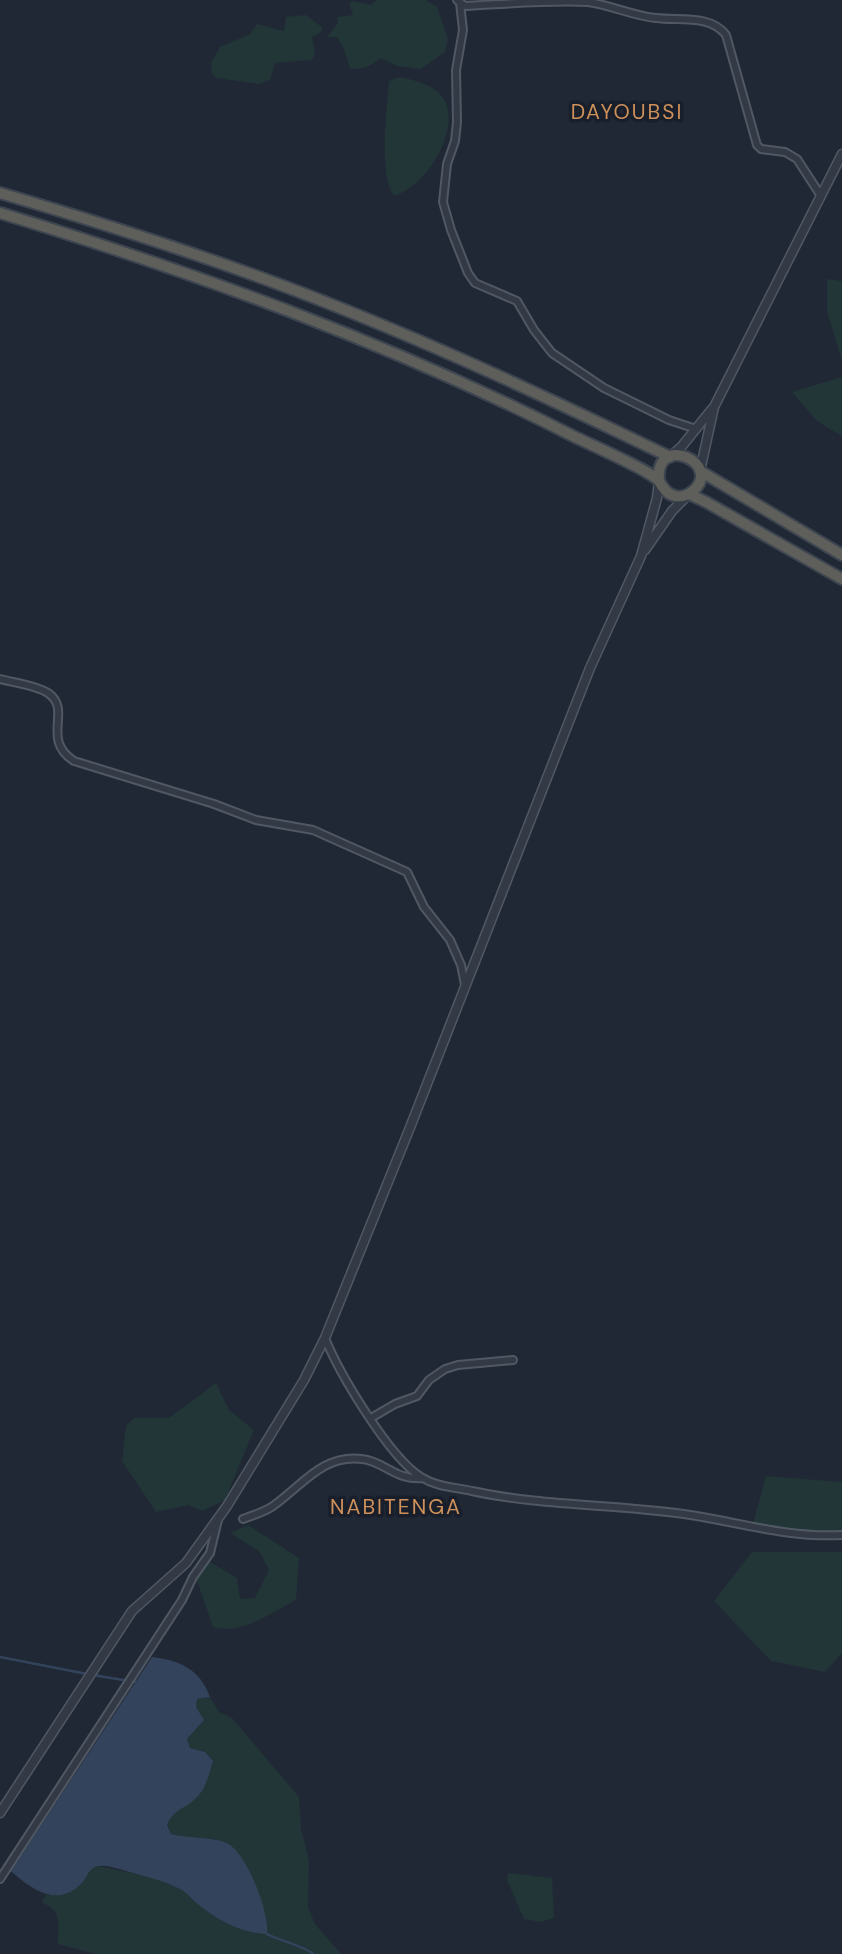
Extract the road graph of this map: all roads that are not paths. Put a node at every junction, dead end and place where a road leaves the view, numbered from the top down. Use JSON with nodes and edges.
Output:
{"nodes":[{"id":1,"x":459,"y":2,"type":"edge"},
{"id":2,"x":842,"y":153,"type":"edge"},
{"id":3,"x":0,"y":193,"type":"edge"},
{"id":4,"x":821,"y":196,"type":"junction"},
{"id":5,"x":0,"y":214,"type":"edge"},
{"id":6,"x":714,"y":407,"type":"junction"},
{"id":7,"x":696,"y":429,"type":"junction"},
{"id":8,"x":670,"y":457,"type":"junction"},
{"id":9,"x":700,"y":471,"type":"junction"},
{"id":10,"x":659,"y":481,"type":"junction"},
{"id":11,"x":689,"y":494,"type":"junction"},
{"id":12,"x":641,"y":555,"type":"junction"},
{"id":13,"x":842,"y":555,"type":"edge"},
{"id":14,"x":842,"y":579,"type":"edge"},
{"id":15,"x":0,"y":679,"type":"edge"},
{"id":16,"x":465,"y":985,"type":"junction"},
{"id":17,"x":325,"y":1338,"type":"junction"},
{"id":18,"x":513,"y":1360,"type":"dead end"},
{"id":19,"x":371,"y":1418,"type":"junction"},
{"id":20,"x":423,"y":1478,"type":"junction"},
{"id":21,"x":219,"y":1518,"type":"junction"},
{"id":22,"x":243,"y":1519,"type":"dead end"},
{"id":23,"x":842,"y":1535,"type":"edge"},
{"id":24,"x":0,"y":1813,"type":"edge"},
{"id":25,"x":0,"y":1879,"type":"edge"}],
"edges":[{"from":1,"to":4,"type":"street"},
{"from":1,"to":7,"type":"street"},
{"from":2,"to":4,"type":"street"},
{"from":3,"to":8,"type":"highway"},
{"from":4,"to":6,"type":"street"},
{"from":5,"to":10,"type":"highway"},
{"from":6,"to":7,"type":"street"},
{"from":6,"to":9,"type":"street"},
{"from":7,"to":8,"type":"street"},
{"from":8,"to":9,"type":"highway"},
{"from":8,"to":10,"type":"highway"},
{"from":9,"to":11,"type":"highway"},
{"from":9,"to":13,"type":"highway"},
{"from":10,"to":11,"type":"highway"},
{"from":10,"to":12,"type":"street"},
{"from":11,"to":12,"type":"street"},
{"from":11,"to":14,"type":"highway"},
{"from":12,"to":16,"type":"street"},
{"from":15,"to":16,"type":"street"},
{"from":16,"to":17,"type":"street"},
{"from":17,"to":19,"type":"street"},
{"from":17,"to":21,"type":"street"},
{"from":18,"to":19,"type":"street"},
{"from":19,"to":20,"type":"street"},
{"from":20,"to":22,"type":"street"},
{"from":20,"to":23,"type":"street"},
{"from":21,"to":24,"type":"street"},
{"from":21,"to":25,"type":"street"}]}
